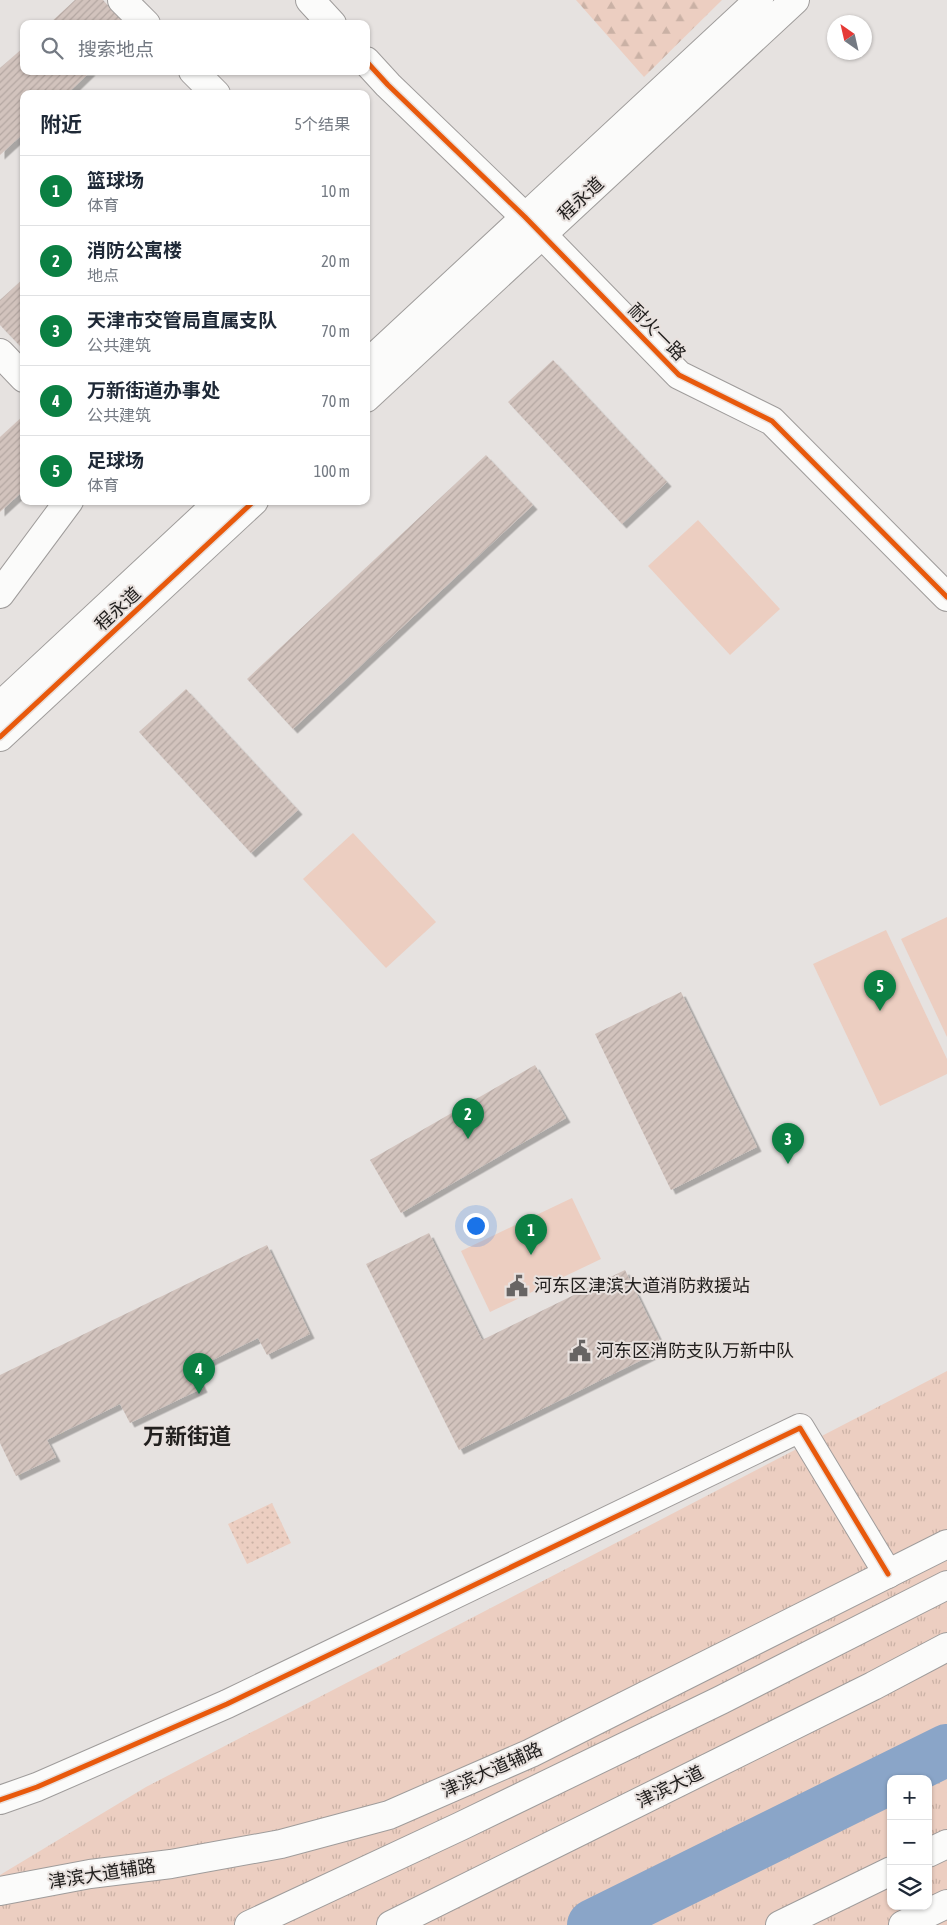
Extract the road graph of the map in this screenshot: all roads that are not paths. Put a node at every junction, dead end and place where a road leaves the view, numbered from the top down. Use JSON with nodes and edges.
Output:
{"nodes":[{"id":1,"x":122,"y":0,"type":"edge"},
{"id":2,"x":310,"y":0,"type":"edge"},
{"id":3,"x":759,"y":0,"type":"edge"},
{"id":4,"x":795,"y":0,"type":"edge"},
{"id":5,"x":142,"y":20,"type":"edge"},
{"id":6,"x":328,"y":20,"type":"edge"},
{"id":7,"x":370,"y":65,"type":"edge"},
{"id":8,"x":197,"y":75,"type":"edge"},
{"id":9,"x":212,"y":90,"type":"edge"},
{"id":10,"x":533,"y":226,"type":"junction"},
{"id":11,"x":0,"y":353,"type":"edge"},
{"id":12,"x":370,"y":362,"type":"edge"},
{"id":13,"x":20,"y":374,"type":"edge"},
{"id":14,"x":370,"y":394,"type":"edge"},
{"id":15,"x":66,"y":505,"type":"edge"},
{"id":16,"x":216,"y":505,"type":"edge"},
{"id":17,"x":250,"y":505,"type":"edge"},
{"id":18,"x":0,"y":594,"type":"edge"},
{"id":19,"x":947,"y":597,"type":"edge"},
{"id":20,"x":0,"y":706,"type":"edge"},
{"id":21,"x":0,"y":737,"type":"edge"},
{"id":22,"x":947,"y":1544,"type":"edge"},
{"id":23,"x":888,"y":1574,"type":"junction"},
{"id":24,"x":947,"y":1585,"type":"edge"},
{"id":25,"x":947,"y":1647,"type":"edge"},
{"id":26,"x":0,"y":1800,"type":"edge"},
{"id":27,"x":947,"y":1844,"type":"edge"},
{"id":28,"x":932,"y":1851,"type":"edge"},
{"id":29,"x":887,"y":1873,"type":"edge"},
{"id":30,"x":0,"y":1891,"type":"edge"},
{"id":31,"x":947,"y":1904,"type":"edge"},
{"id":32,"x":249,"y":1925,"type":"edge"},
{"id":33,"x":391,"y":1925,"type":"edge"},
{"id":34,"x":780,"y":1925,"type":"edge"},
{"id":35,"x":903,"y":1925,"type":"edge"}],
"edges":[{"from":1,"to":5,"type":"main road"},
{"from":2,"to":6,"type":"main road"},
{"from":3,"to":10,"type":"main road","name":"程永道"},
{"from":4,"to":10,"type":"main road","name":"程永道"},
{"from":7,"to":10,"type":"main road","name":"耐火一路"},
{"from":8,"to":9,"type":"main road"},
{"from":10,"to":12,"type":"main road","name":"程永道"},
{"from":10,"to":14,"type":"main road","name":"程永道"},
{"from":10,"to":19,"type":"main road","name":"耐火一路"},
{"from":11,"to":13,"type":"main road"},
{"from":15,"to":18,"type":"main road"},
{"from":16,"to":20,"type":"main road","name":"程永道"},
{"from":17,"to":21,"type":"main road","name":"程永道"},
{"from":22,"to":23,"type":"main road","name":"津滨大道辅路"},
{"from":23,"to":26,"type":"main road"},
{"from":23,"to":30,"type":"main road","name":"津滨大道辅路"},
{"from":24,"to":32,"type":"main road"},
{"from":25,"to":33,"type":"main road","name":"津滨大道"},
{"from":27,"to":28,"type":"main road"},
{"from":29,"to":34,"type":"main road"},
{"from":31,"to":35,"type":"main road"}]}
